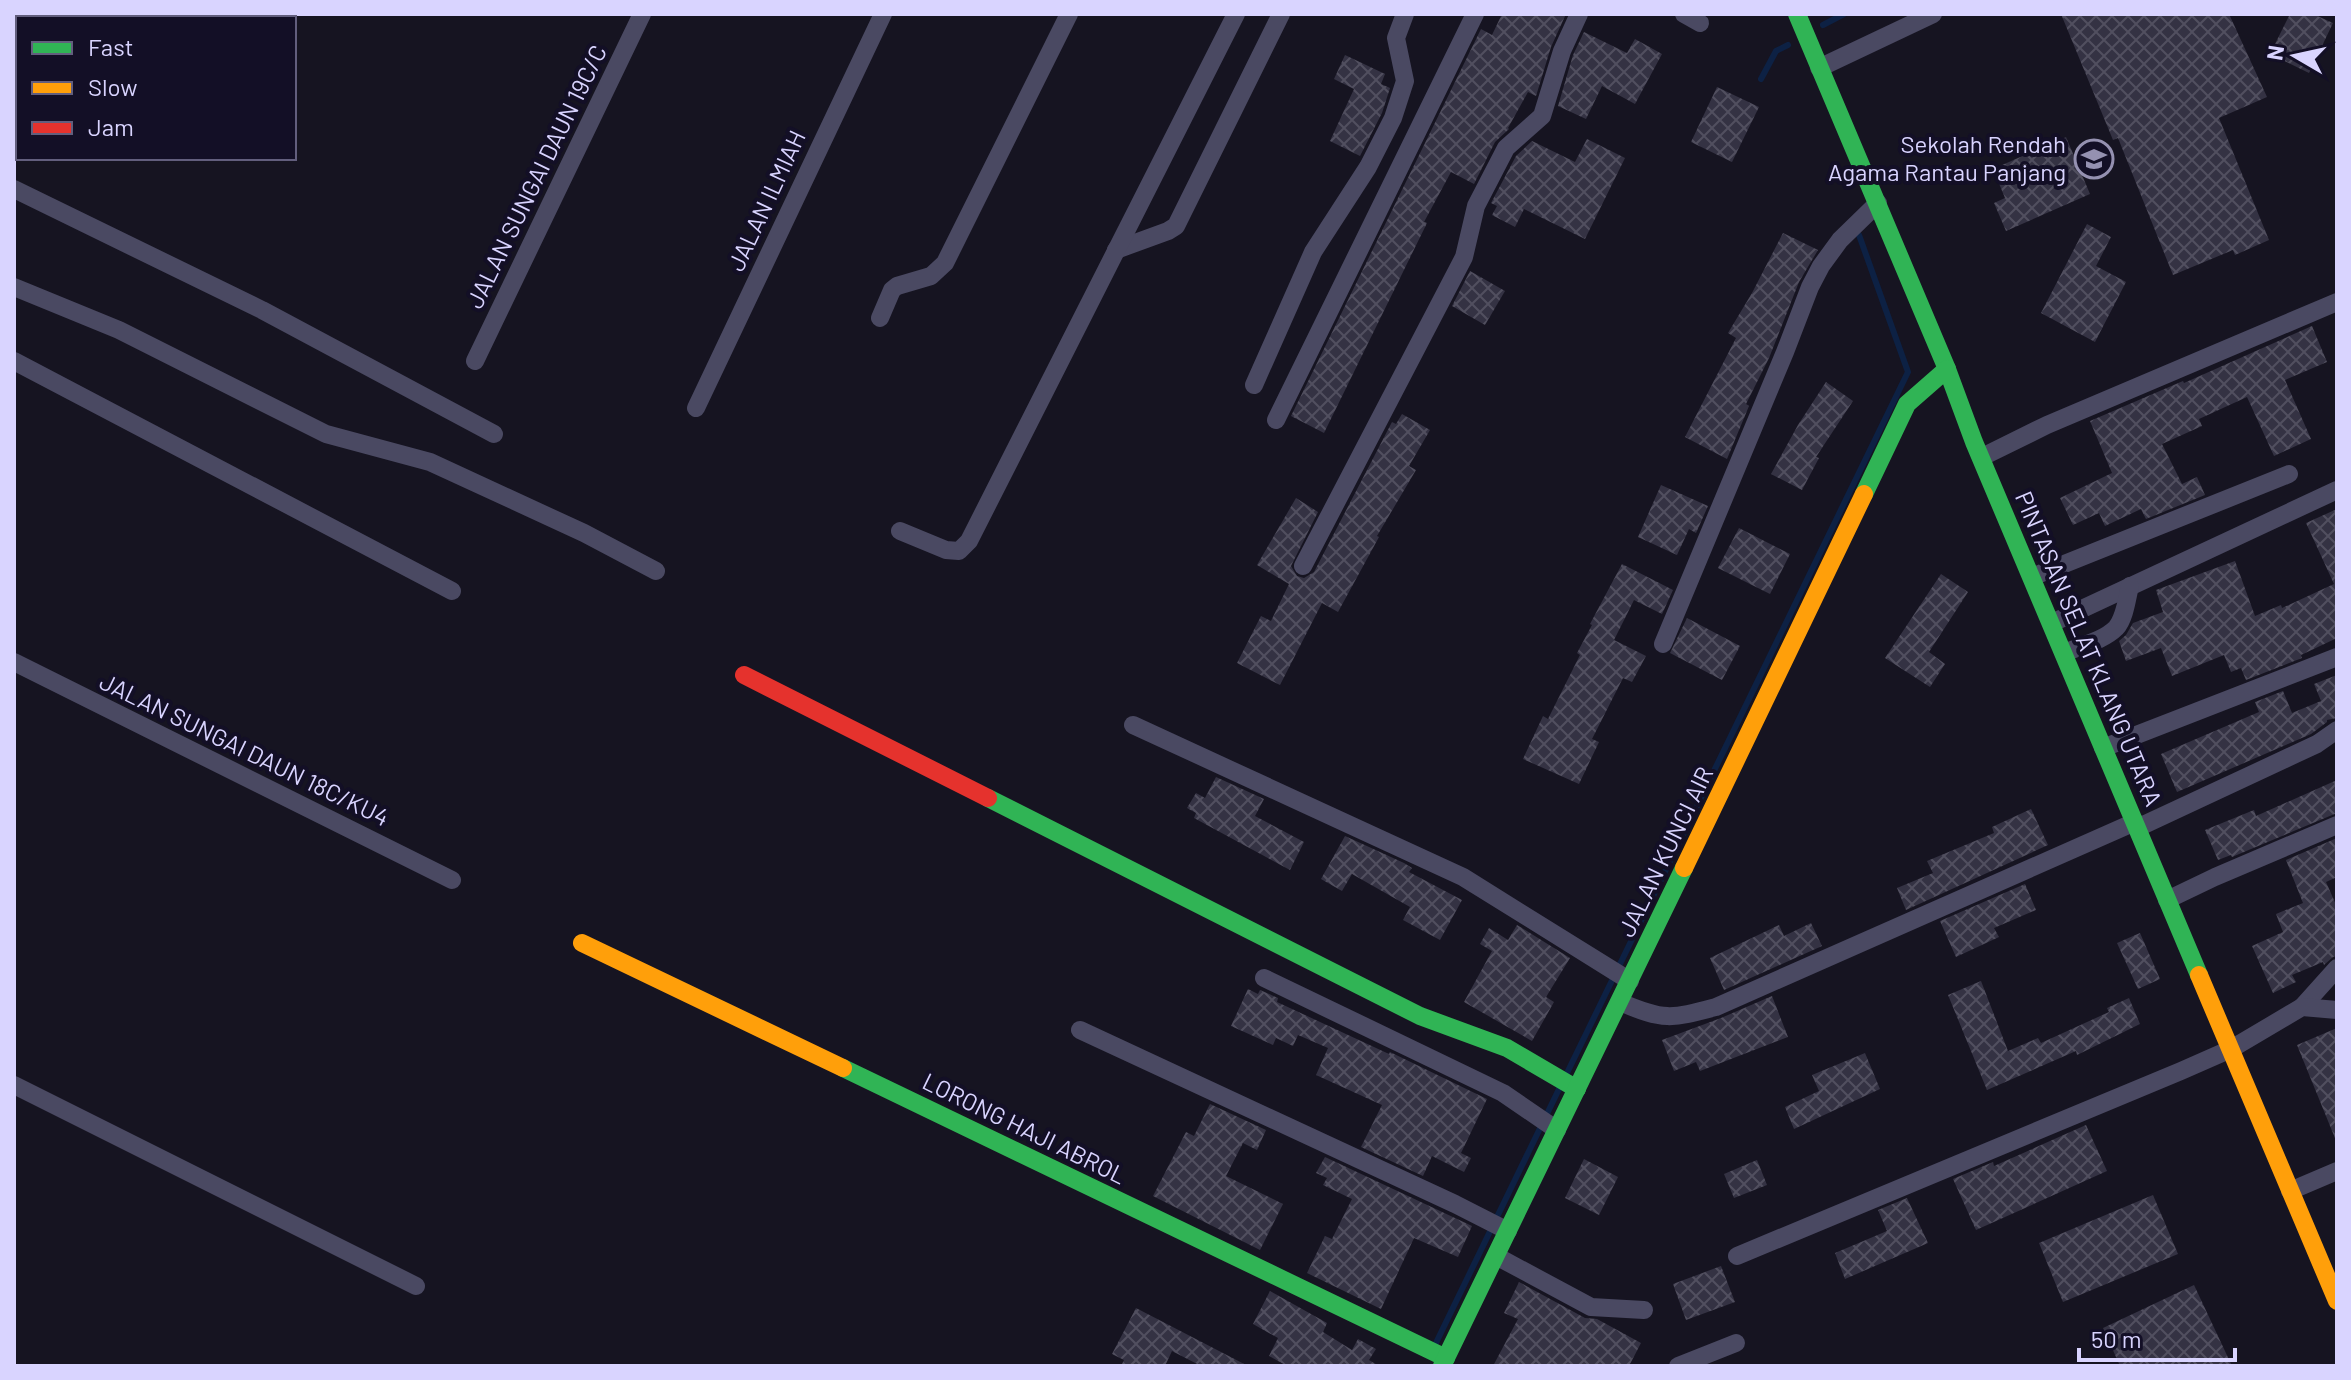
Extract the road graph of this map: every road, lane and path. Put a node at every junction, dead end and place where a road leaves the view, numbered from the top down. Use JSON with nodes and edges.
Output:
{"nodes":[{"id":1,"x":642,"y":14,"type":"edge"},
{"id":2,"x":883,"y":14,"type":"edge"},
{"id":3,"x":1069,"y":14,"type":"edge"},
{"id":4,"x":1236,"y":14,"type":"edge"},
{"id":5,"x":1281,"y":14,"type":"edge"},
{"id":6,"x":1405,"y":14,"type":"edge"},
{"id":7,"x":1475,"y":14,"type":"edge"},
{"id":8,"x":1579,"y":14,"type":"edge"},
{"id":9,"x":1797,"y":14,"type":"edge"},
{"id":10,"x":1933,"y":14,"type":"edge"},
{"id":11,"x":1819,"y":68,"type":"junction"},
{"id":12,"x":14,"y":189,"type":"edge"},
{"id":13,"x":1878,"y":203,"type":"junction"},
{"id":14,"x":1116,"y":250,"type":"junction"},
{"id":15,"x":14,"y":287,"type":"edge"},
{"id":16,"x":2337,"y":302,"type":"edge"},
{"id":17,"x":880,"y":318,"type":"dead end"},
{"id":18,"x":14,"y":361,"type":"edge"},
{"id":19,"x":475,"y":361,"type":"dead end"},
{"id":20,"x":1947,"y":369,"type":"junction"},
{"id":21,"x":1254,"y":385,"type":"dead end"},
{"id":22,"x":696,"y":408,"type":"dead end"},
{"id":23,"x":1276,"y":420,"type":"dead end"},
{"id":24,"x":494,"y":434,"type":"dead end"},
{"id":25,"x":1982,"y":457,"type":"junction"},
{"id":26,"x":2289,"y":474,"type":"dead end"},
{"id":27,"x":2337,"y":490,"type":"edge"},
{"id":28,"x":900,"y":531,"type":"dead end"},
{"id":29,"x":1303,"y":566,"type":"dead end"},
{"id":30,"x":656,"y":571,"type":"dead end"},
{"id":31,"x":2032,"y":577,"type":"junction"},
{"id":32,"x":2130,"y":586,"type":"junction"},
{"id":33,"x":452,"y":591,"type":"dead end"},
{"id":34,"x":2052,"y":623,"type":"junction"},
{"id":35,"x":1663,"y":644,"type":"dead end"},
{"id":36,"x":2064,"y":653,"type":"junction"},
{"id":37,"x":2337,"y":657,"type":"edge"},
{"id":38,"x":14,"y":662,"type":"edge"},
{"id":39,"x":744,"y":675,"type":"dead end"},
{"id":40,"x":1133,"y":725,"type":"dead end"},
{"id":41,"x":2337,"y":730,"type":"edge"},
{"id":42,"x":2103,"y":748,"type":"junction"},
{"id":43,"x":2136,"y":825,"type":"junction"},
{"id":44,"x":2337,"y":825,"type":"edge"},
{"id":45,"x":452,"y":880,"type":"dead end"},
{"id":46,"x":2167,"y":900,"type":"junction"},
{"id":47,"x":582,"y":943,"type":"dead end"},
{"id":48,"x":2337,"y":968,"type":"edge"},
{"id":49,"x":1621,"y":975,"type":"junction"},
{"id":50,"x":1264,"y":978,"type":"dead end"},
{"id":51,"x":1620,"y":1002,"type":"junction"},
{"id":52,"x":2302,"y":1007,"type":"junction"},
{"id":53,"x":2337,"y":1010,"type":"edge"},
{"id":54,"x":1080,"y":1030,"type":"dead end"},
{"id":55,"x":2231,"y":1049,"type":"junction"},
{"id":56,"x":1568,"y":1083,"type":"junction"},
{"id":57,"x":14,"y":1085,"type":"edge"},
{"id":58,"x":1548,"y":1124,"type":"junction"},
{"id":59,"x":2337,"y":1171,"type":"edge"},
{"id":60,"x":2290,"y":1191,"type":"junction"},
{"id":61,"x":1498,"y":1227,"type":"junction"},
{"id":62,"x":1496,"y":1256,"type":"junction"},
{"id":63,"x":1737,"y":1256,"type":"dead end"},
{"id":64,"x":2333,"y":1280,"type":"edge"},
{"id":65,"x":416,"y":1286,"type":"dead end"},
{"id":66,"x":2337,"y":1301,"type":"edge"},
{"id":67,"x":1644,"y":1310,"type":"dead end"},
{"id":68,"x":1736,"y":1343,"type":"dead end"},
{"id":69,"x":1438,"y":1357,"type":"edge"},
{"id":70,"x":1678,"y":1366,"type":"edge"}],
"edges":[{"from":1,"to":19,"type":"street","name":"JALAN SUNGAI DAUN 19C/C"},
{"from":2,"to":22,"type":"street","name":"JALAN ILMIAH"},
{"from":3,"to":17,"type":"street"},
{"from":4,"to":14,"type":"street"},
{"from":5,"to":14,"type":"street"},
{"from":6,"to":21,"type":"street"},
{"from":7,"to":23,"type":"street"},
{"from":8,"to":29,"type":"street"},
{"from":9,"to":11,"type":"main road","name":"PINTASAN SELAT KLANG UTARA"},
{"from":10,"to":11,"type":"street"},
{"from":11,"to":13,"type":"main road","name":"PINTASAN SELAT KLANG UTARA"},
{"from":12,"to":24,"type":"street"},
{"from":13,"to":20,"type":"main road","name":"PINTASAN SELAT KLANG UTARA"},
{"from":13,"to":35,"type":"street"},
{"from":14,"to":28,"type":"street"},
{"from":15,"to":30,"type":"street"},
{"from":16,"to":25,"type":"street"},
{"from":18,"to":33,"type":"street"},
{"from":20,"to":25,"type":"main road","name":"PINTASAN SELAT KLANG UTARA"},
{"from":20,"to":49,"type":"main road","name":"JALAN KUNCI AIR"},
{"from":25,"to":31,"type":"main road","name":"PINTASAN SELAT KLANG UTARA"},
{"from":26,"to":31,"type":"street"},
{"from":27,"to":32,"type":"street"},
{"from":31,"to":34,"type":"main road","name":"PINTASAN SELAT KLANG UTARA"},
{"from":32,"to":34,"type":"street"},
{"from":32,"to":36,"type":"street"},
{"from":34,"to":36,"type":"main road","name":"PINTASAN SELAT KLANG UTARA"},
{"from":36,"to":42,"type":"main road","name":"PINTASAN SELAT KLANG UTARA"},
{"from":37,"to":42,"type":"street"},
{"from":38,"to":45,"type":"street","name":"JALAN SUNGAI DAUN 18C/KU4"},
{"from":39,"to":56,"type":"main road"},
{"from":40,"to":49,"type":"street"},
{"from":41,"to":43,"type":"street"},
{"from":42,"to":43,"type":"main road","name":"PINTASAN SELAT KLANG UTARA"},
{"from":43,"to":46,"type":"main road","name":"PINTASAN SELAT KLANG UTARA"},
{"from":43,"to":51,"type":"street"},
{"from":44,"to":46,"type":"street"},
{"from":46,"to":55,"type":"main road","name":"PINTASAN SELAT KLANG UTARA"},
{"from":47,"to":69,"type":"main road","name":"LORONG HAJI ABROL"},
{"from":48,"to":52,"type":"street"},
{"from":49,"to":51,"type":"main road","name":"JALAN KUNCI AIR"},
{"from":50,"to":58,"type":"street"},
{"from":51,"to":56,"type":"main road","name":"JALAN KUNCI AIR"},
{"from":52,"to":53,"type":"street"},
{"from":52,"to":55,"type":"street"},
{"from":54,"to":61,"type":"street"},
{"from":55,"to":60,"type":"main road","name":"PINTASAN SELAT KLANG UTARA"},
{"from":55,"to":63,"type":"street"},
{"from":56,"to":58,"type":"main road","name":"JALAN KUNCI AIR"},
{"from":57,"to":65,"type":"street"},
{"from":58,"to":61,"type":"main road","name":"JALAN KUNCI AIR"},
{"from":59,"to":60,"type":"street"},
{"from":60,"to":64,"type":"main road","name":"PINTASAN SELAT KLANG UTARA"},
{"from":61,"to":62,"type":"main road","name":"JALAN KUNCI AIR"},
{"from":62,"to":67,"type":"street"},
{"from":62,"to":69,"type":"main road","name":"JALAN KUNCI AIR"},
{"from":64,"to":66,"type":"main road","name":"PINTASAN SELAT KLANG UTARA"},
{"from":68,"to":70,"type":"street"}]}
